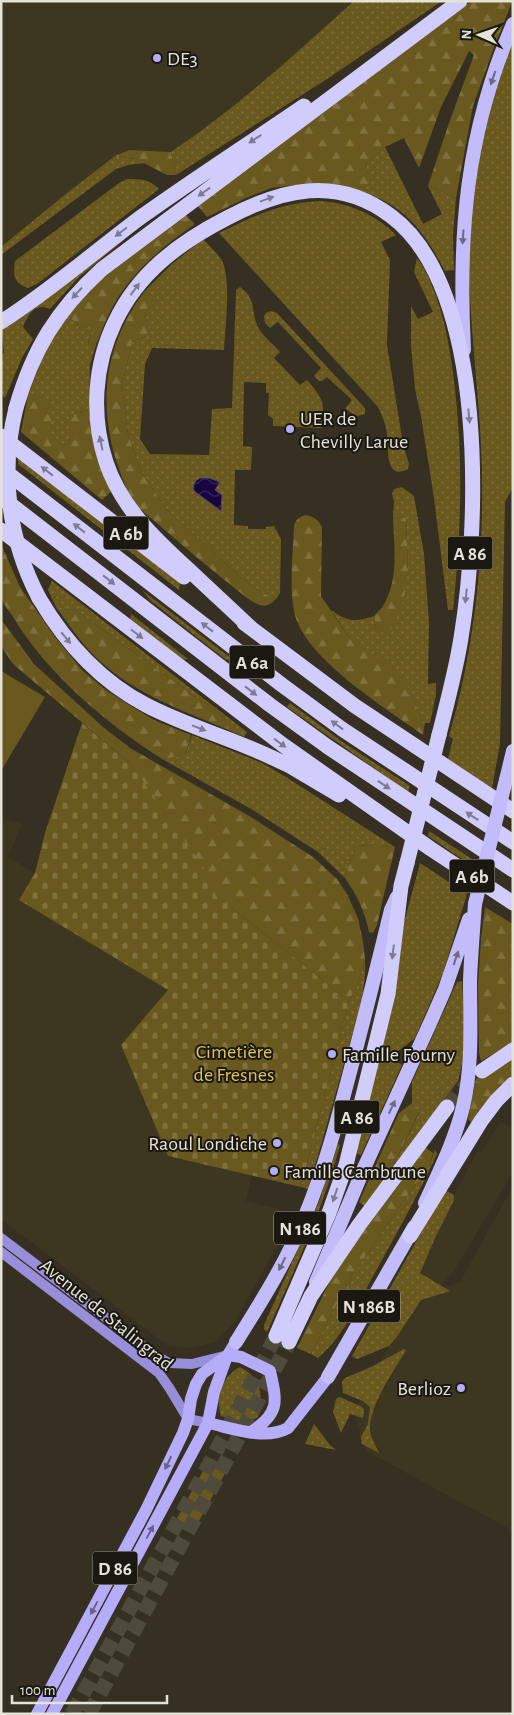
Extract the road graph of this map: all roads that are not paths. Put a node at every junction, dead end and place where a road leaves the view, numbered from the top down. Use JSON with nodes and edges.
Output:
{"nodes":[{"id":1,"x":460,"y":1,"type":"edge"},
{"id":2,"x":511,"y":28,"type":"edge"},
{"id":3,"x":356,"y":80,"type":"junction"},
{"id":4,"x":1,"y":322,"type":"edge"},
{"id":5,"x":465,"y":368,"type":"junction"},
{"id":6,"x":1,"y":436,"type":"edge"},
{"id":7,"x":1,"y":468,"type":"edge"},
{"id":8,"x":1,"y":497,"type":"edge"},
{"id":9,"x":1,"y":530,"type":"edge"},
{"id":10,"x":252,"y":629,"type":"junction"},
{"id":11,"x":513,"y":751,"type":"edge"},
{"id":12,"x":513,"y":812,"type":"edge"},
{"id":13,"x":513,"y":842,"type":"edge"},
{"id":14,"x":431,"y":849,"type":"junction"},
{"id":15,"x":513,"y":870,"type":"edge"},
{"id":16,"x":402,"y":886,"type":"junction"},
{"id":17,"x":513,"y":903,"type":"edge"},
{"id":18,"x":475,"y":904,"type":"junction"},
{"id":19,"x":513,"y":1050,"type":"edge"},
{"id":20,"x":482,"y":1071,"type":"tunnel mouth"},
{"id":21,"x":513,"y":1084,"type":"edge"},
{"id":22,"x":447,"y":1107,"type":"tunnel mouth"},
{"id":23,"x":410,"y":1236,"type":"junction"},
{"id":24,"x":1,"y":1238,"type":"edge"},
{"id":25,"x":1,"y":1252,"type":"edge"},
{"id":26,"x":311,"y":1296,"type":"junction"},
{"id":27,"x":236,"y":1342,"type":"joint"},
{"id":28,"x":228,"y":1355,"type":"junction"},
{"id":29,"x":328,"y":1377,"type":"joint"},
{"id":30,"x":188,"y":1419,"type":"junction"},
{"id":31,"x":208,"y":1423,"type":"junction"},
{"id":32,"x":251,"y":1432,"type":"junction"},
{"id":33,"x":37,"y":1714,"type":"edge"},
{"id":34,"x":52,"y":1714,"type":"edge"}],
"edges":[{"from":1,"to":3,"type":"highway"},
{"from":2,"to":5,"type":"highway","number":"A 86","one_way":true},
{"from":3,"to":4,"type":"highway","one_way":true},
{"from":3,"to":14,"type":"highway","one_way":true,"bridge":true},
{"from":10,"to":5,"type":"highway","one_way":true},
{"from":5,"to":16,"type":"highway","number":"A 86","one_way":true,"bridge":true},
{"from":10,"to":6,"type":"highway","number":"A 6b","one_way":true},
{"from":13,"to":7,"type":"highway","number":"A 6a","one_way":true},
{"from":8,"to":15,"type":"highway","number":"A 6a","one_way":true},
{"from":9,"to":14,"type":"highway","number":"A 6b","one_way":true},
{"from":10,"to":12,"type":"highway","number":"A 6b"},
{"from":11,"to":18,"type":"highway","number":"A 86","bridge":true},
{"from":14,"to":17,"type":"highway","number":"A 6b"},
{"from":16,"to":26,"type":"highway","number":"A 86","one_way":true},
{"from":16,"to":27,"type":"highway","number":"N 186","one_way":true},
{"from":18,"to":23,"type":"highway","number":"N 186B"},
{"from":26,"to":18,"type":"highway","number":"A 86","one_way":true},
{"from":19,"to":20,"type":"highway"},
{"from":21,"to":23,"type":"highway"},
{"from":22,"to":26,"type":"highway"},
{"from":23,"to":29,"type":"highway","number":"N 186B"},
{"from":24,"to":28,"type":"main road","name":"Avenue de Stalingrad"},
{"from":25,"to":30,"type":"main road","name":"Avenue de Stalingrad"},
{"from":27,"to":28,"type":"main road","number":"D 86"},
{"from":28,"to":30,"type":"main road","number":"D 86"},
{"from":28,"to":31,"type":"main road"},
{"from":28,"to":32,"type":"main road"},
{"from":29,"to":32,"type":"main road"},
{"from":30,"to":31,"type":"main road"},
{"from":30,"to":33,"type":"main road","number":"D 86","one_way":true},
{"from":31,"to":32,"type":"main road"},
{"from":34,"to":31,"type":"main road","number":"D 86","one_way":true}]}
